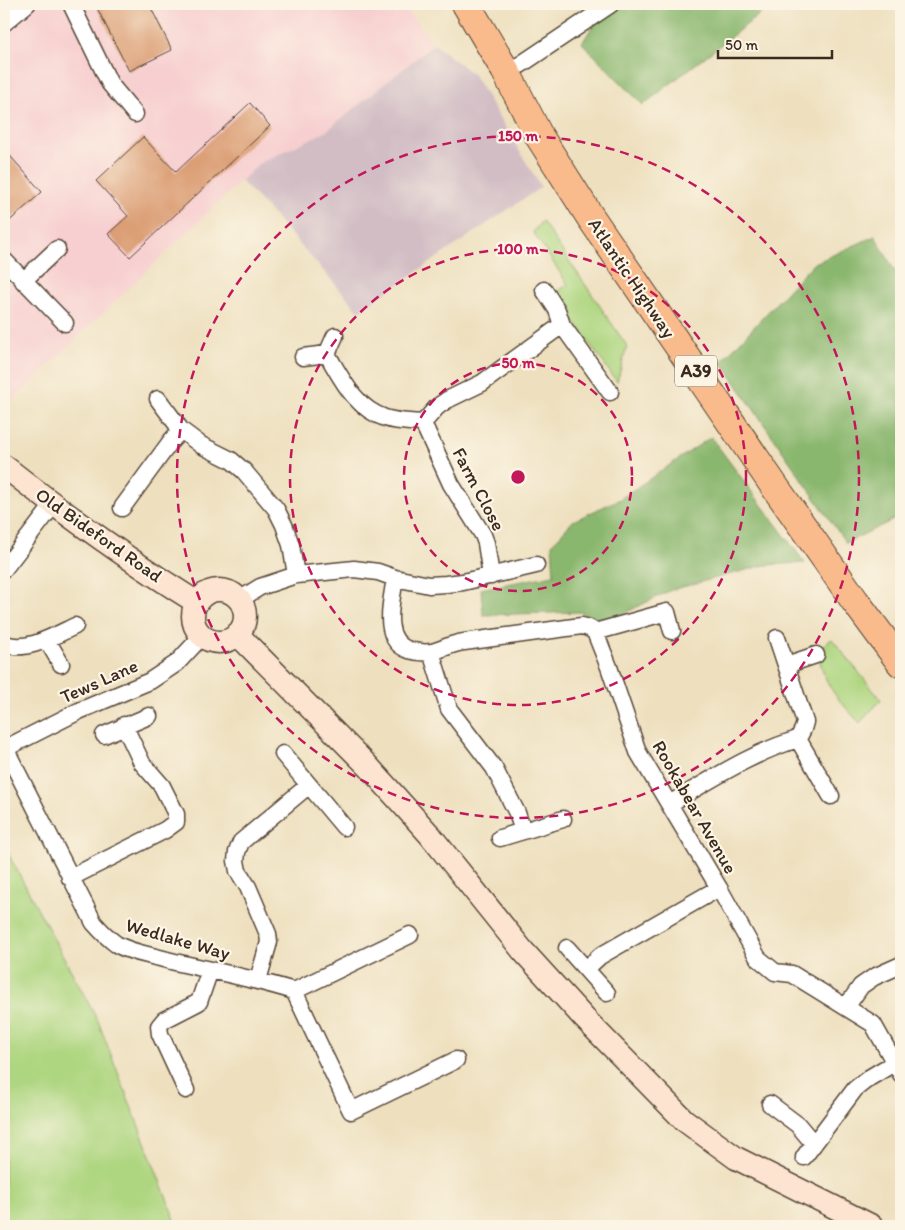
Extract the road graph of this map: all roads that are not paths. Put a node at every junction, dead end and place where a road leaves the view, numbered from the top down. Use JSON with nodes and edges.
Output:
{"nodes":[{"id":1,"x":27,"y":4,"type":"edge"},
{"id":2,"x":71,"y":4,"type":"edge"},
{"id":3,"x":466,"y":4,"type":"edge"},
{"id":4,"x":611,"y":4,"type":"edge"},
{"id":5,"x":4,"y":23,"type":"edge"},
{"id":6,"x":505,"y":70,"type":"junction"},
{"id":7,"x":135,"y":114,"type":"dead end"},
{"id":8,"x":57,"y":249,"type":"dead end"},
{"id":9,"x":4,"y":260,"type":"edge"},
{"id":10,"x":24,"y":281,"type":"junction"},
{"id":11,"x":544,"y":290,"type":"dead end"},
{"id":12,"x":65,"y":324,"type":"dead end"},
{"id":13,"x":562,"y":325,"type":"junction"},
{"id":14,"x":335,"y":336,"type":"dead end"},
{"id":15,"x":327,"y":354,"type":"junction"},
{"id":16,"x":304,"y":357,"type":"dead end"},
{"id":17,"x":610,"y":392,"type":"dead end"},
{"id":18,"x":158,"y":399,"type":"dead end"},
{"id":19,"x":423,"y":424,"type":"junction"},
{"id":20,"x":181,"y":430,"type":"junction"},
{"id":21,"x":4,"y":466,"type":"edge"},
{"id":22,"x":54,"y":504,"type":"junction"},
{"id":23,"x":122,"y":508,"type":"dead end"},
{"id":24,"x":536,"y":564,"type":"dead end"},
{"id":25,"x":4,"y":569,"type":"edge"},
{"id":26,"x":296,"y":575,"type":"junction"},
{"id":27,"x":492,"y":576,"type":"junction"},
{"id":28,"x":396,"y":578,"type":"junction"},
{"id":29,"x":239,"y":600,"type":"junction"},
{"id":30,"x":196,"y":602,"type":"junction"},
{"id":31,"x":75,"y":626,"type":"dead end"},
{"id":32,"x":672,"y":631,"type":"dead end"},
{"id":33,"x":596,"y":632,"type":"junction"},
{"id":34,"x":237,"y":634,"type":"junction"},
{"id":35,"x":202,"y":636,"type":"junction"},
{"id":36,"x":777,"y":638,"type":"dead end"},
{"id":37,"x":47,"y":640,"type":"junction"},
{"id":38,"x":4,"y":643,"type":"edge"},
{"id":39,"x":432,"y":652,"type":"junction"},
{"id":40,"x":816,"y":655,"type":"dead end"},
{"id":41,"x":901,"y":663,"type":"edge"},
{"id":42,"x":61,"y":664,"type":"dead end"},
{"id":43,"x":786,"y":665,"type":"junction"},
{"id":44,"x":149,"y":716,"type":"dead end"},
{"id":45,"x":124,"y":725,"type":"junction"},
{"id":46,"x":104,"y":735,"type":"dead end"},
{"id":47,"x":798,"y":739,"type":"junction"},
{"id":48,"x":5,"y":748,"type":"edge"},
{"id":49,"x":283,"y":754,"type":"dead end"},
{"id":50,"x":308,"y":785,"type":"junction"},
{"id":51,"x":831,"y":796,"type":"dead end"},
{"id":52,"x":669,"y":804,"type":"junction"},
{"id":53,"x":564,"y":819,"type":"dead end"},
{"id":54,"x":344,"y":827,"type":"dead end"},
{"id":55,"x":523,"y":831,"type":"junction"},
{"id":56,"x":500,"y":838,"type":"dead end"},
{"id":57,"x":70,"y":878,"type":"junction"},
{"id":58,"x":719,"y":888,"type":"junction"},
{"id":59,"x":410,"y":935,"type":"dead end"},
{"id":60,"x":567,"y":948,"type":"dead end"},
{"id":61,"x":901,"y":965,"type":"edge"},
{"id":62,"x":586,"y":969,"type":"junction"},
{"id":63,"x":210,"y":970,"type":"junction"},
{"id":64,"x":258,"y":980,"type":"junction"},
{"id":65,"x":294,"y":991,"type":"junction"},
{"id":66,"x":607,"y":993,"type":"dead end"},
{"id":67,"x":846,"y":1007,"type":"junction"},
{"id":68,"x":456,"y":1060,"type":"dead end"},
{"id":69,"x":898,"y":1069,"type":"edge"},
{"id":70,"x":186,"y":1090,"type":"dead end"},
{"id":71,"x":770,"y":1104,"type":"dead end"},
{"id":72,"x":814,"y":1144,"type":"junction"},
{"id":73,"x":804,"y":1157,"type":"dead end"},
{"id":74,"x":872,"y":1226,"type":"edge"}],
"edges":[{"from":1,"to":5,"type":"street"},
{"from":2,"to":7,"type":"street"},
{"from":3,"to":6,"type":"highway","name":"Atlantic Highway","number":"A39"},
{"from":4,"to":6,"type":"street"},
{"from":6,"to":41,"type":"highway","name":"Atlantic Highway","number":"A39"},
{"from":8,"to":10,"type":"street"},
{"from":9,"to":10,"type":"street"},
{"from":10,"to":12,"type":"street"},
{"from":11,"to":13,"type":"street"},
{"from":13,"to":17,"type":"street"},
{"from":13,"to":19,"type":"street"},
{"from":14,"to":15,"type":"street"},
{"from":15,"to":16,"type":"street"},
{"from":15,"to":19,"type":"street"},
{"from":18,"to":20,"type":"street"},
{"from":19,"to":27,"type":"street","name":"Farm Close"},
{"from":20,"to":23,"type":"street"},
{"from":20,"to":26,"type":"street"},
{"from":21,"to":22,"type":"street","name":"Old Bideford Road"},
{"from":22,"to":25,"type":"street"},
{"from":22,"to":30,"type":"street","name":"Old Bideford Road"},
{"from":24,"to":27,"type":"street"},
{"from":26,"to":28,"type":"street"},
{"from":26,"to":29,"type":"street"},
{"from":27,"to":28,"type":"street"},
{"from":28,"to":39,"type":"street"},
{"from":29,"to":30,"type":"street"},
{"from":29,"to":34,"type":"street"},
{"from":30,"to":35,"type":"street"},
{"from":31,"to":37,"type":"street"},
{"from":32,"to":33,"type":"street"},
{"from":33,"to":39,"type":"street"},
{"from":33,"to":52,"type":"street","name":"Rookabear Avenue"},
{"from":34,"to":35,"type":"street"},
{"from":34,"to":74,"type":"street"},
{"from":35,"to":48,"type":"street","name":"Tews Lane"},
{"from":36,"to":43,"type":"street"},
{"from":37,"to":38,"type":"street"},
{"from":37,"to":42,"type":"street"},
{"from":39,"to":55,"type":"street"},
{"from":40,"to":43,"type":"street"},
{"from":43,"to":47,"type":"street"},
{"from":44,"to":45,"type":"street"},
{"from":45,"to":46,"type":"street"},
{"from":45,"to":57,"type":"street"},
{"from":47,"to":51,"type":"street"},
{"from":47,"to":52,"type":"street"},
{"from":48,"to":57,"type":"street","name":"Wedlake Way"},
{"from":49,"to":50,"type":"street"},
{"from":50,"to":54,"type":"street"},
{"from":50,"to":64,"type":"street"},
{"from":52,"to":58,"type":"street","name":"Rookabear Avenue"},
{"from":53,"to":55,"type":"street"},
{"from":55,"to":56,"type":"street"},
{"from":57,"to":63,"type":"street","name":"Wedlake Way"},
{"from":58,"to":62,"type":"street"},
{"from":58,"to":67,"type":"street","name":"Rookabear Avenue"},
{"from":59,"to":65,"type":"street"},
{"from":60,"to":62,"type":"street"},
{"from":61,"to":67,"type":"street"},
{"from":62,"to":66,"type":"street"},
{"from":63,"to":64,"type":"street","name":"Wedlake Way"},
{"from":63,"to":70,"type":"street"},
{"from":64,"to":65,"type":"street","name":"Wedlake Way"},
{"from":65,"to":68,"type":"street"},
{"from":67,"to":69,"type":"street","name":"Rookabear Avenue"},
{"from":69,"to":72,"type":"street"},
{"from":71,"to":72,"type":"street"},
{"from":72,"to":73,"type":"street"}]}
